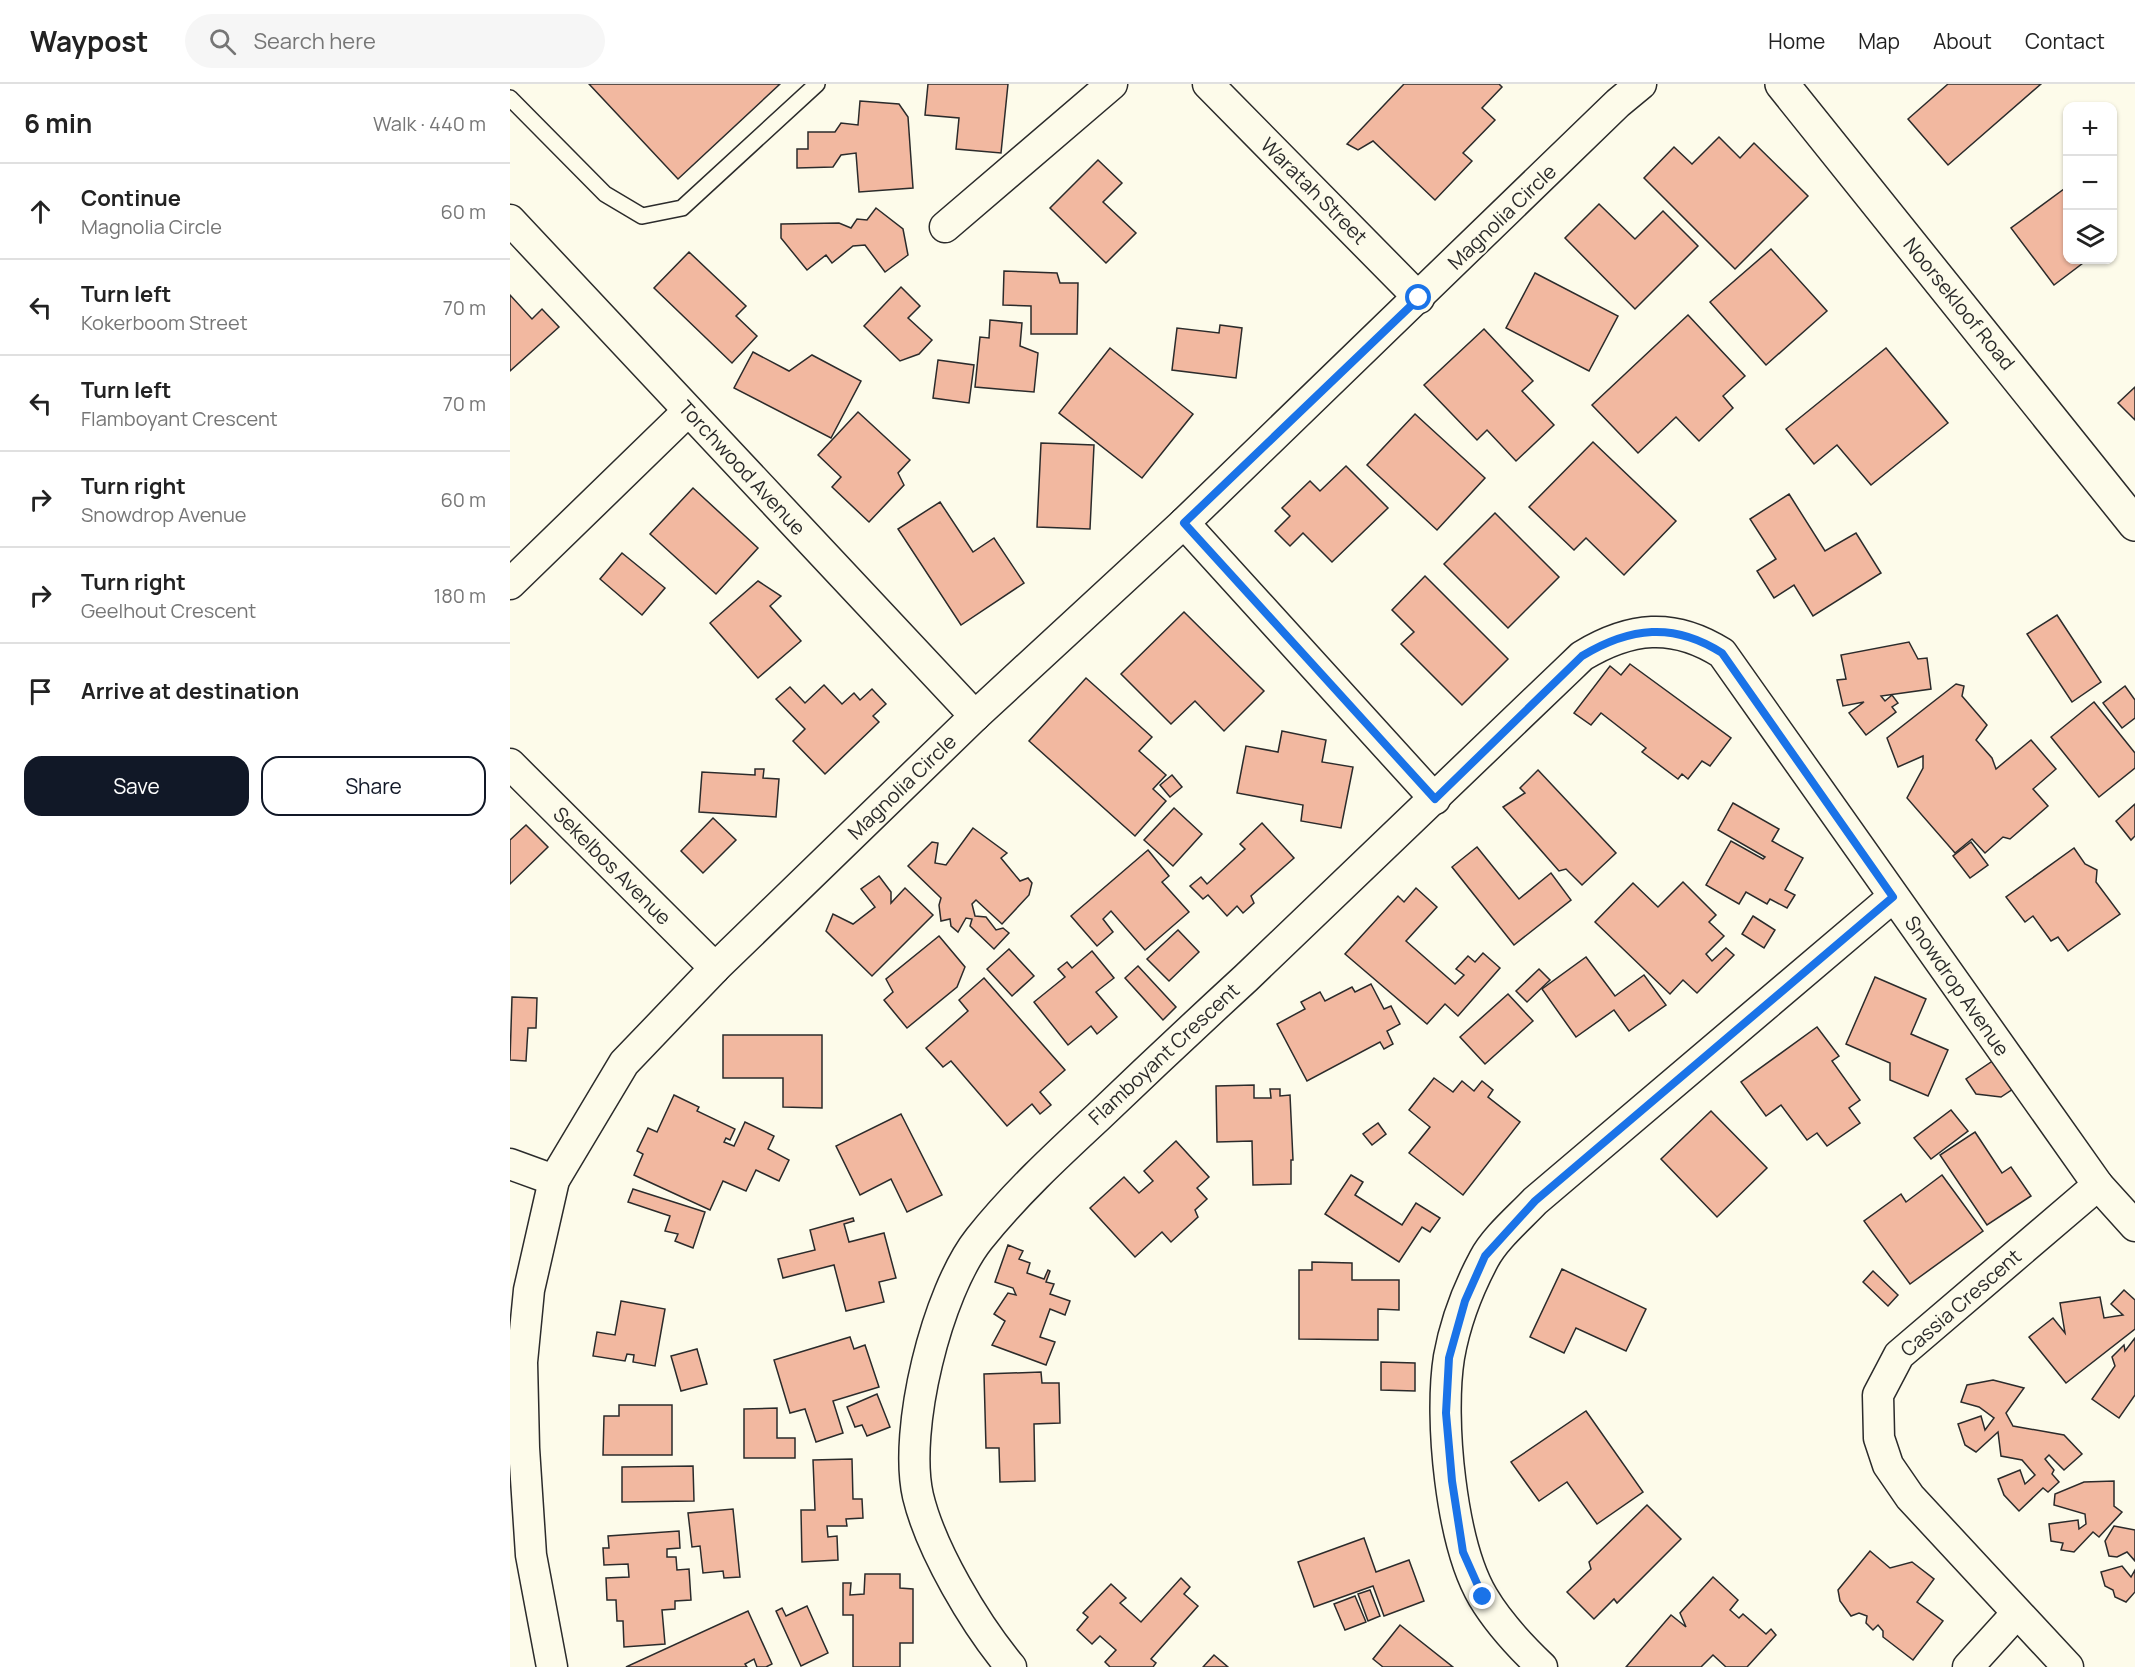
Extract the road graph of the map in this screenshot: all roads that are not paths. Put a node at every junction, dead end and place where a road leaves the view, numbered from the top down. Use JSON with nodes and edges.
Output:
{"nodes":[{"id":1,"x":817,"y":84,"type":"edge"},
{"id":2,"x":1112,"y":84,"type":"edge"},
{"id":3,"x":1208,"y":84,"type":"edge"},
{"id":4,"x":1641,"y":84,"type":"edge"},
{"id":5,"x":1782,"y":84,"type":"edge"},
{"id":6,"x":510,"y":98,"type":"edge"},
{"id":7,"x":510,"y":220,"type":"edge"},
{"id":8,"x":945,"y":227,"type":"dead end"},
{"id":9,"x":1419,"y":298,"type":"junction"},
{"id":10,"x":688,"y":411,"type":"junction"},
{"id":11,"x":1184,"y":523,"type":"junction"},
{"id":12,"x":2135,"y":524,"type":"edge"},
{"id":13,"x":510,"y":584,"type":"edge"},
{"id":14,"x":1722,"y":653,"type":"joint"},
{"id":15,"x":975,"y":716,"type":"junction"},
{"id":16,"x":510,"y":764,"type":"edge"},
{"id":17,"x":1435,"y":799,"type":"junction"},
{"id":18,"x":1893,"y":897,"type":"junction"},
{"id":19,"x":715,"y":968,"type":"junction"},
{"id":20,"x":510,"y":1164,"type":"edge"},
{"id":21,"x":554,"y":1180,"type":"junction"},
{"id":22,"x":2098,"y":1185,"type":"junction"},
{"id":23,"x":2135,"y":1226,"type":"edge"},
{"id":24,"x":2017,"y":1613,"type":"junction"},
{"id":25,"x":552,"y":1667,"type":"edge"},
{"id":26,"x":1011,"y":1667,"type":"edge"},
{"id":27,"x":1542,"y":1667,"type":"edge"},
{"id":28,"x":1968,"y":1667,"type":"edge"},
{"id":29,"x":2068,"y":1667,"type":"edge"}],
"edges":[{"from":1,"to":6,"type":"lane"},
{"from":2,"to":8,"type":"street"},
{"from":3,"to":9,"type":"street","name":"Waratah Street"},
{"from":4,"to":9,"type":"street","name":"Magnolia Circle"},
{"from":5,"to":12,"type":"street","name":"Noorsekloof Road"},
{"from":7,"to":10,"type":"street","name":"Torchwood Avenue"},
{"from":9,"to":11,"type":"street","name":"Magnolia Circle"},
{"from":10,"to":13,"type":"street"},
{"from":10,"to":15,"type":"street","name":"Torchwood Avenue"},
{"from":11,"to":15,"type":"street","name":"Magnolia Circle"},
{"from":11,"to":17,"type":"street"},
{"from":14,"to":17,"type":"street","name":"Flamboyant Crescent"},
{"from":14,"to":18,"type":"street","name":"Snowdrop Avenue"},
{"from":15,"to":19,"type":"street","name":"Magnolia Circle"},
{"from":16,"to":19,"type":"street","name":"Sekelbos Avenue"},
{"from":17,"to":26,"type":"street","name":"Flamboyant Crescent"},
{"from":18,"to":22,"type":"street","name":"Snowdrop Avenue"},
{"from":18,"to":27,"type":"street"},
{"from":19,"to":21,"type":"street","name":"Magnolia Circle"},
{"from":20,"to":21,"type":"street"},
{"from":21,"to":25,"type":"street","name":"Magnolia Circle"},
{"from":22,"to":23,"type":"street","name":"Snowdrop Avenue"},
{"from":22,"to":24,"type":"street","name":"Cassia Crescent"},
{"from":24,"to":28,"type":"street"},
{"from":24,"to":29,"type":"street","name":"Cassia Crescent"}]}
